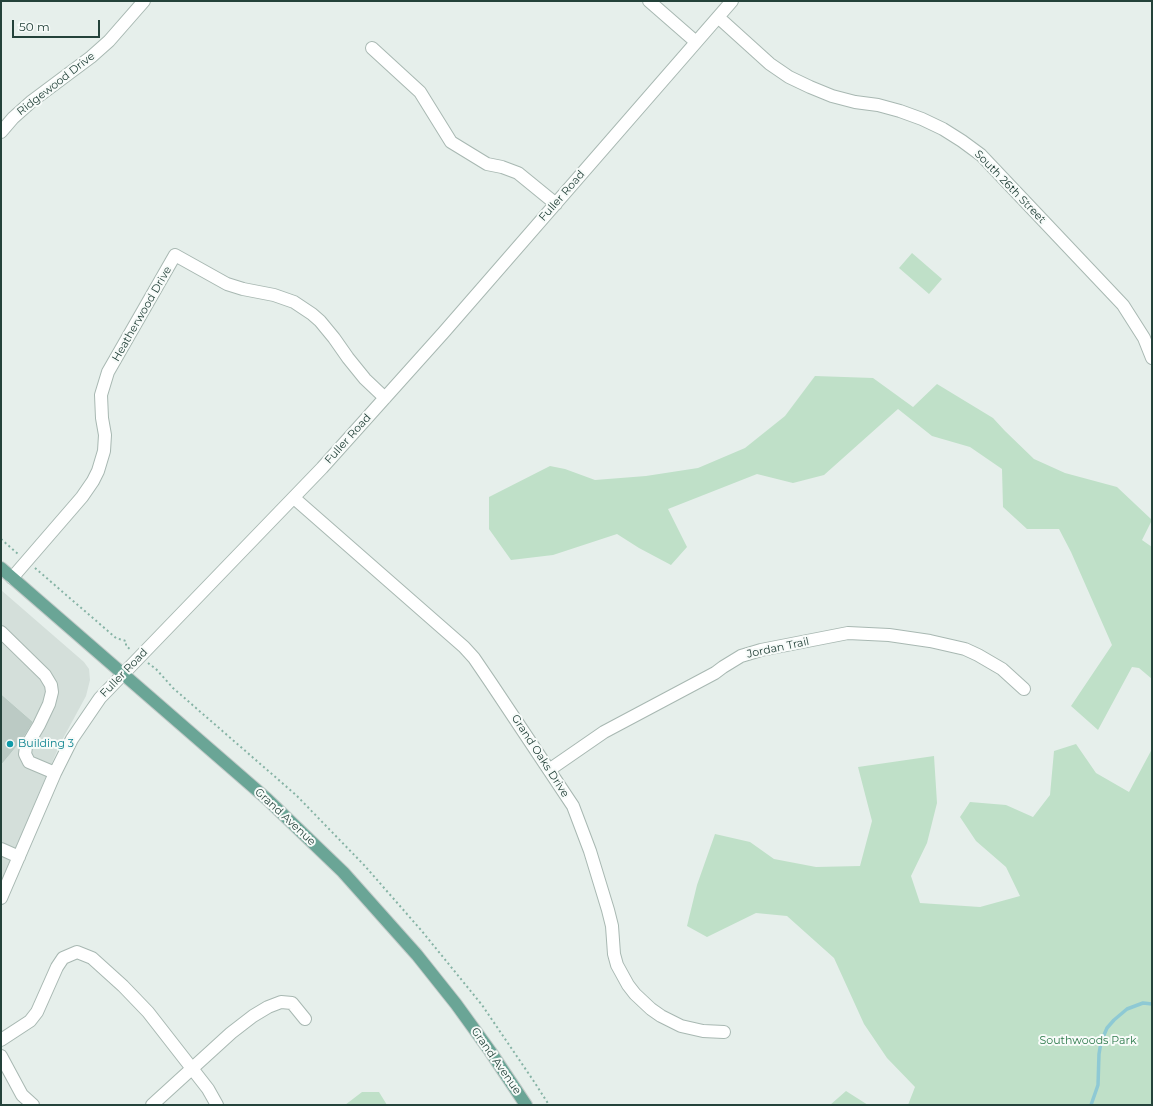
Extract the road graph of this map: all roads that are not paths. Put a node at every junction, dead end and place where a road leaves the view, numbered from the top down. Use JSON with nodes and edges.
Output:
{"nodes":[{"id":1,"x":144,"y":1,"type":"edge"},
{"id":2,"x":649,"y":1,"type":"edge"},
{"id":3,"x":732,"y":1,"type":"edge"},
{"id":4,"x":718,"y":17,"type":"junction"},
{"id":5,"x":696,"y":42,"type":"junction"},
{"id":6,"x":372,"y":48,"type":"dead end"},
{"id":7,"x":1,"y":132,"type":"edge"},
{"id":8,"x":556,"y":204,"type":"junction"},
{"id":9,"x":1152,"y":358,"type":"edge"},
{"id":10,"x":385,"y":398,"type":"junction"},
{"id":11,"x":294,"y":498,"type":"junction"},
{"id":12,"x":1,"y":568,"type":"edge"},
{"id":13,"x":12,"y":578,"type":"junction"},
{"id":14,"x":1,"y":632,"type":"edge"},
{"id":15,"x":122,"y":675,"type":"junction"},
{"id":16,"x":1024,"y":689,"type":"dead end"},
{"id":17,"x":549,"y":770,"type":"junction"},
{"id":18,"x":55,"y":773,"type":"junction"},
{"id":19,"x":1,"y":849,"type":"edge"},
{"id":20,"x":19,"y":857,"type":"junction"},
{"id":21,"x":1,"y":898,"type":"edge"},
{"id":22,"x":305,"y":1019,"type":"dead end"},
{"id":23,"x":724,"y":1032,"type":"dead end"},
{"id":24,"x":1,"y":1040,"type":"edge"},
{"id":25,"x":1,"y":1056,"type":"edge"},
{"id":26,"x":192,"y":1069,"type":"junction"},
{"id":27,"x":33,"y":1105,"type":"edge"},
{"id":28,"x":152,"y":1105,"type":"edge"},
{"id":29,"x":217,"y":1105,"type":"edge"},
{"id":30,"x":526,"y":1105,"type":"edge"}],
"edges":[{"from":1,"to":7,"type":"street","name":"Ridgewood Drive"},
{"from":2,"to":5,"type":"street"},
{"from":3,"to":4,"type":"street","name":"Fuller Road"},
{"from":4,"to":5,"type":"street","name":"Fuller Road"},
{"from":4,"to":9,"type":"street","name":"South 26th Street"},
{"from":5,"to":8,"type":"street","name":"Fuller Road"},
{"from":6,"to":8,"type":"street"},
{"from":8,"to":10,"type":"street","name":"Fuller Road"},
{"from":10,"to":11,"type":"street","name":"Fuller Road"},
{"from":10,"to":13,"type":"street","name":"Heatherwood Drive"},
{"from":11,"to":15,"type":"street","name":"Fuller Road"},
{"from":11,"to":17,"type":"street","name":"Grand Oaks Drive"},
{"from":12,"to":13,"type":"main road","name":"Grand Avenue"},
{"from":13,"to":15,"type":"main road","name":"Grand Avenue"},
{"from":14,"to":18,"type":"street"},
{"from":15,"to":18,"type":"street","name":"Fuller Road"},
{"from":15,"to":30,"type":"main road","name":"Grand Avenue"},
{"from":16,"to":17,"type":"street","name":"Jordan Trail"},
{"from":17,"to":23,"type":"street","name":"Grand Oaks Drive"},
{"from":18,"to":20,"type":"street","name":"Fuller Road"},
{"from":19,"to":20,"type":"street"},
{"from":20,"to":21,"type":"street","name":"Fuller Road"},
{"from":22,"to":26,"type":"street"},
{"from":24,"to":26,"type":"street"},
{"from":25,"to":27,"type":"street"},
{"from":26,"to":28,"type":"street"},
{"from":26,"to":29,"type":"street"}]}
